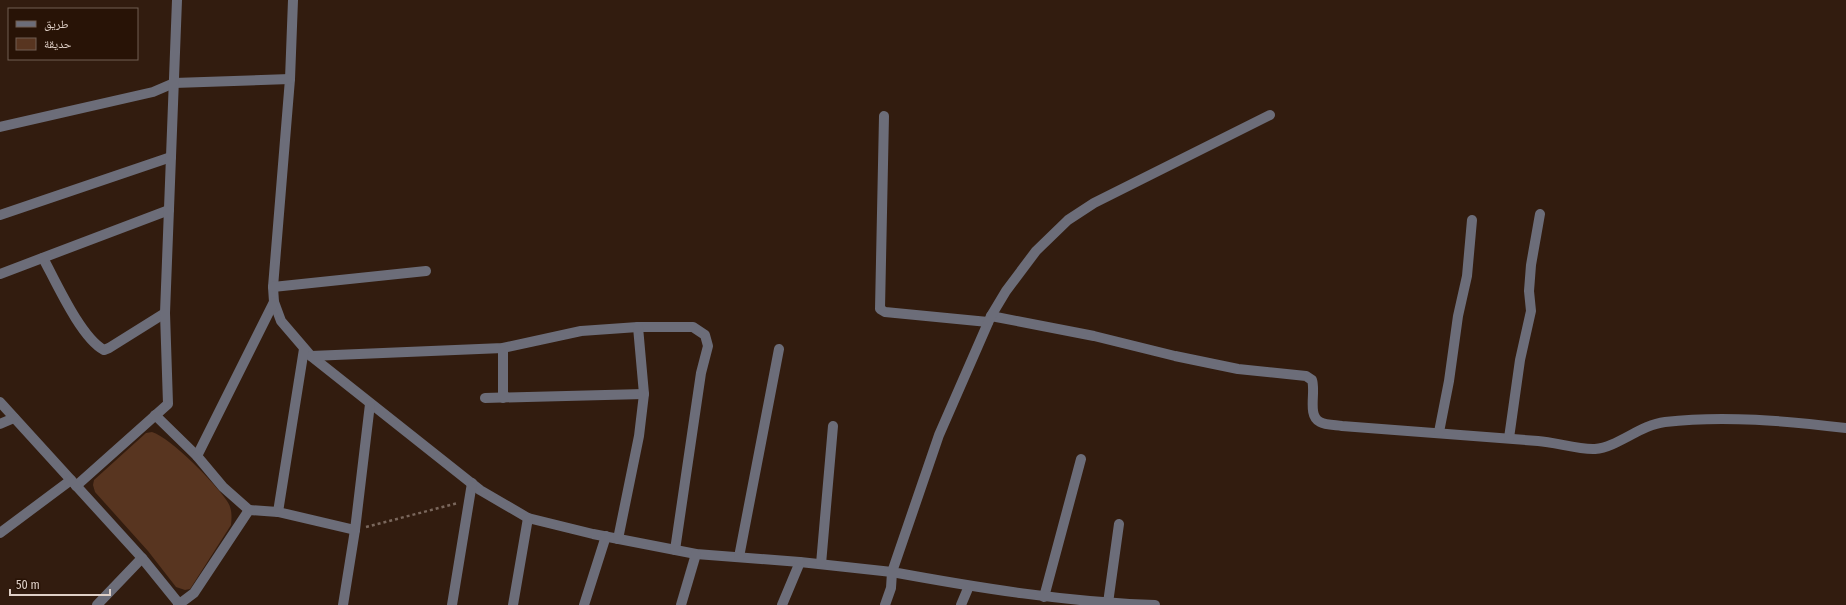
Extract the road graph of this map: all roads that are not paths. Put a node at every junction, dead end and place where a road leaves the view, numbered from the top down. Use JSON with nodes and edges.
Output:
{"nodes":[{"id":1,"x":177,"y":0,"type":"edge"},
{"id":2,"x":293,"y":0,"type":"edge"},
{"id":3,"x":290,"y":79,"type":"junction"},
{"id":4,"x":174,"y":83,"type":"junction"},
{"id":5,"x":884,"y":116,"type":"dead end"},
{"id":6,"x":1270,"y":116,"type":"dead end"},
{"id":7,"x":0,"y":127,"type":"edge"},
{"id":8,"x":171,"y":157,"type":"junction"},
{"id":9,"x":169,"y":210,"type":"junction"},
{"id":10,"x":1540,"y":214,"type":"dead end"},
{"id":11,"x":0,"y":215,"type":"edge"},
{"id":12,"x":1472,"y":220,"type":"dead end"},
{"id":13,"x":42,"y":258,"type":"junction"},
{"id":14,"x":426,"y":270,"type":"dead end"},
{"id":15,"x":0,"y":274,"type":"edge"},
{"id":16,"x":273,"y":288,"type":"junction"},
{"id":17,"x":274,"y":302,"type":"junction"},
{"id":18,"x":165,"y":313,"type":"junction"},
{"id":19,"x":990,"y":319,"type":"junction"},
{"id":20,"x":638,"y":327,"type":"junction"},
{"id":21,"x":503,"y":348,"type":"junction"},
{"id":22,"x":779,"y":349,"type":"dead end"},
{"id":23,"x":308,"y":352,"type":"junction"},
{"id":24,"x":644,"y":394,"type":"junction"},
{"id":25,"x":485,"y":398,"type":"dead end"},
{"id":26,"x":503,"y":398,"type":"junction"},
{"id":27,"x":0,"y":402,"type":"edge"},
{"id":28,"x":370,"y":404,"type":"junction"},
{"id":29,"x":155,"y":416,"type":"junction"},
{"id":30,"x":14,"y":418,"type":"junction"},
{"id":31,"x":0,"y":424,"type":"edge"},
{"id":32,"x":833,"y":426,"type":"dead end"},
{"id":33,"x":1846,"y":428,"type":"edge"},
{"id":34,"x":1439,"y":432,"type":"junction"},
{"id":35,"x":1509,"y":438,"type":"junction"},
{"id":36,"x":197,"y":456,"type":"junction"},
{"id":37,"x":1081,"y":459,"type":"dead end"},
{"id":38,"x":74,"y":483,"type":"junction"},
{"id":39,"x":472,"y":483,"type":"junction"},
{"id":40,"x":249,"y":510,"type":"junction"},
{"id":41,"x":278,"y":512,"type":"junction"},
{"id":42,"x":528,"y":518,"type":"junction"},
{"id":43,"x":1119,"y":524,"type":"dead end"},
{"id":44,"x":355,"y":530,"type":"junction"},
{"id":45,"x":0,"y":533,"type":"edge"},
{"id":46,"x":606,"y":536,"type":"junction"},
{"id":47,"x":618,"y":539,"type":"junction"},
{"id":48,"x":675,"y":550,"type":"junction"},
{"id":49,"x":696,"y":554,"type":"junction"},
{"id":50,"x":739,"y":557,"type":"junction"},
{"id":51,"x":142,"y":558,"type":"junction"},
{"id":52,"x":800,"y":562,"type":"junction"},
{"id":53,"x":821,"y":564,"type":"junction"},
{"id":54,"x":892,"y":572,"type":"junction"},
{"id":55,"x":969,"y":586,"type":"junction"},
{"id":56,"x":1044,"y":597,"type":"junction"},
{"id":57,"x":1031,"y":600,"type":"edge"},
{"id":58,"x":1108,"y":603,"type":"junction"},
{"id":59,"x":97,"y":605,"type":"edge"},
{"id":60,"x":179,"y":605,"type":"edge"},
{"id":61,"x":343,"y":605,"type":"edge"},
{"id":62,"x":452,"y":605,"type":"edge"},
{"id":63,"x":512,"y":605,"type":"edge"},
{"id":64,"x":584,"y":605,"type":"edge"},
{"id":65,"x":681,"y":605,"type":"edge"},
{"id":66,"x":782,"y":605,"type":"edge"},
{"id":67,"x":885,"y":605,"type":"edge"},
{"id":68,"x":961,"y":605,"type":"edge"},
{"id":69,"x":1155,"y":605,"type":"edge"}],
"edges":[{"from":1,"to":4,"type":"street"},
{"from":2,"to":3,"type":"street"},
{"from":3,"to":4,"type":"street"},
{"from":3,"to":16,"type":"street"},
{"from":4,"to":7,"type":"street"},
{"from":4,"to":8,"type":"street"},
{"from":5,"to":19,"type":"street"},
{"from":6,"to":19,"type":"street"},
{"from":8,"to":9,"type":"street"},
{"from":8,"to":11,"type":"street"},
{"from":9,"to":13,"type":"street"},
{"from":9,"to":18,"type":"street"},
{"from":10,"to":35,"type":"street"},
{"from":12,"to":34,"type":"street"},
{"from":13,"to":15,"type":"street"},
{"from":13,"to":18,"type":"street"},
{"from":14,"to":16,"type":"street"},
{"from":16,"to":17,"type":"street"},
{"from":17,"to":23,"type":"street"},
{"from":17,"to":36,"type":"street"},
{"from":18,"to":29,"type":"street"},
{"from":19,"to":34,"type":"street"},
{"from":19,"to":54,"type":"street"},
{"from":20,"to":21,"type":"street"},
{"from":20,"to":24,"type":"street"},
{"from":20,"to":48,"type":"street"},
{"from":21,"to":23,"type":"street"},
{"from":21,"to":26,"type":"street"},
{"from":22,"to":50,"type":"street"},
{"from":23,"to":28,"type":"street"},
{"from":23,"to":41,"type":"street"},
{"from":24,"to":26,"type":"street"},
{"from":24,"to":47,"type":"street"},
{"from":25,"to":26,"type":"street"},
{"from":27,"to":30,"type":"street"},
{"from":28,"to":39,"type":"street"},
{"from":28,"to":44,"type":"street"},
{"from":29,"to":36,"type":"street"},
{"from":29,"to":38,"type":"street"},
{"from":30,"to":31,"type":"street"},
{"from":30,"to":38,"type":"street"},
{"from":32,"to":53,"type":"street"},
{"from":33,"to":35,"type":"street"},
{"from":34,"to":35,"type":"street"},
{"from":36,"to":40,"type":"street"},
{"from":37,"to":56,"type":"street"},
{"from":38,"to":45,"type":"street"},
{"from":38,"to":51,"type":"street"},
{"from":39,"to":42,"type":"street"},
{"from":39,"to":62,"type":"street"},
{"from":40,"to":41,"type":"street"},
{"from":40,"to":60,"type":"street"},
{"from":41,"to":44,"type":"street"},
{"from":42,"to":46,"type":"street"},
{"from":42,"to":63,"type":"street"},
{"from":43,"to":58,"type":"street"},
{"from":44,"to":61,"type":"street"},
{"from":46,"to":47,"type":"street"},
{"from":46,"to":64,"type":"street"},
{"from":47,"to":48,"type":"street"},
{"from":48,"to":49,"type":"street"},
{"from":49,"to":50,"type":"street"},
{"from":49,"to":65,"type":"street"},
{"from":50,"to":52,"type":"street"},
{"from":51,"to":59,"type":"street"},
{"from":51,"to":60,"type":"street"},
{"from":52,"to":53,"type":"street"},
{"from":52,"to":66,"type":"street"},
{"from":53,"to":54,"type":"street"},
{"from":54,"to":55,"type":"street"},
{"from":54,"to":67,"type":"street"},
{"from":55,"to":57,"type":"street"},
{"from":55,"to":68,"type":"street"},
{"from":56,"to":57,"type":"street"},
{"from":56,"to":58,"type":"street"},
{"from":58,"to":69,"type":"street"}]}
